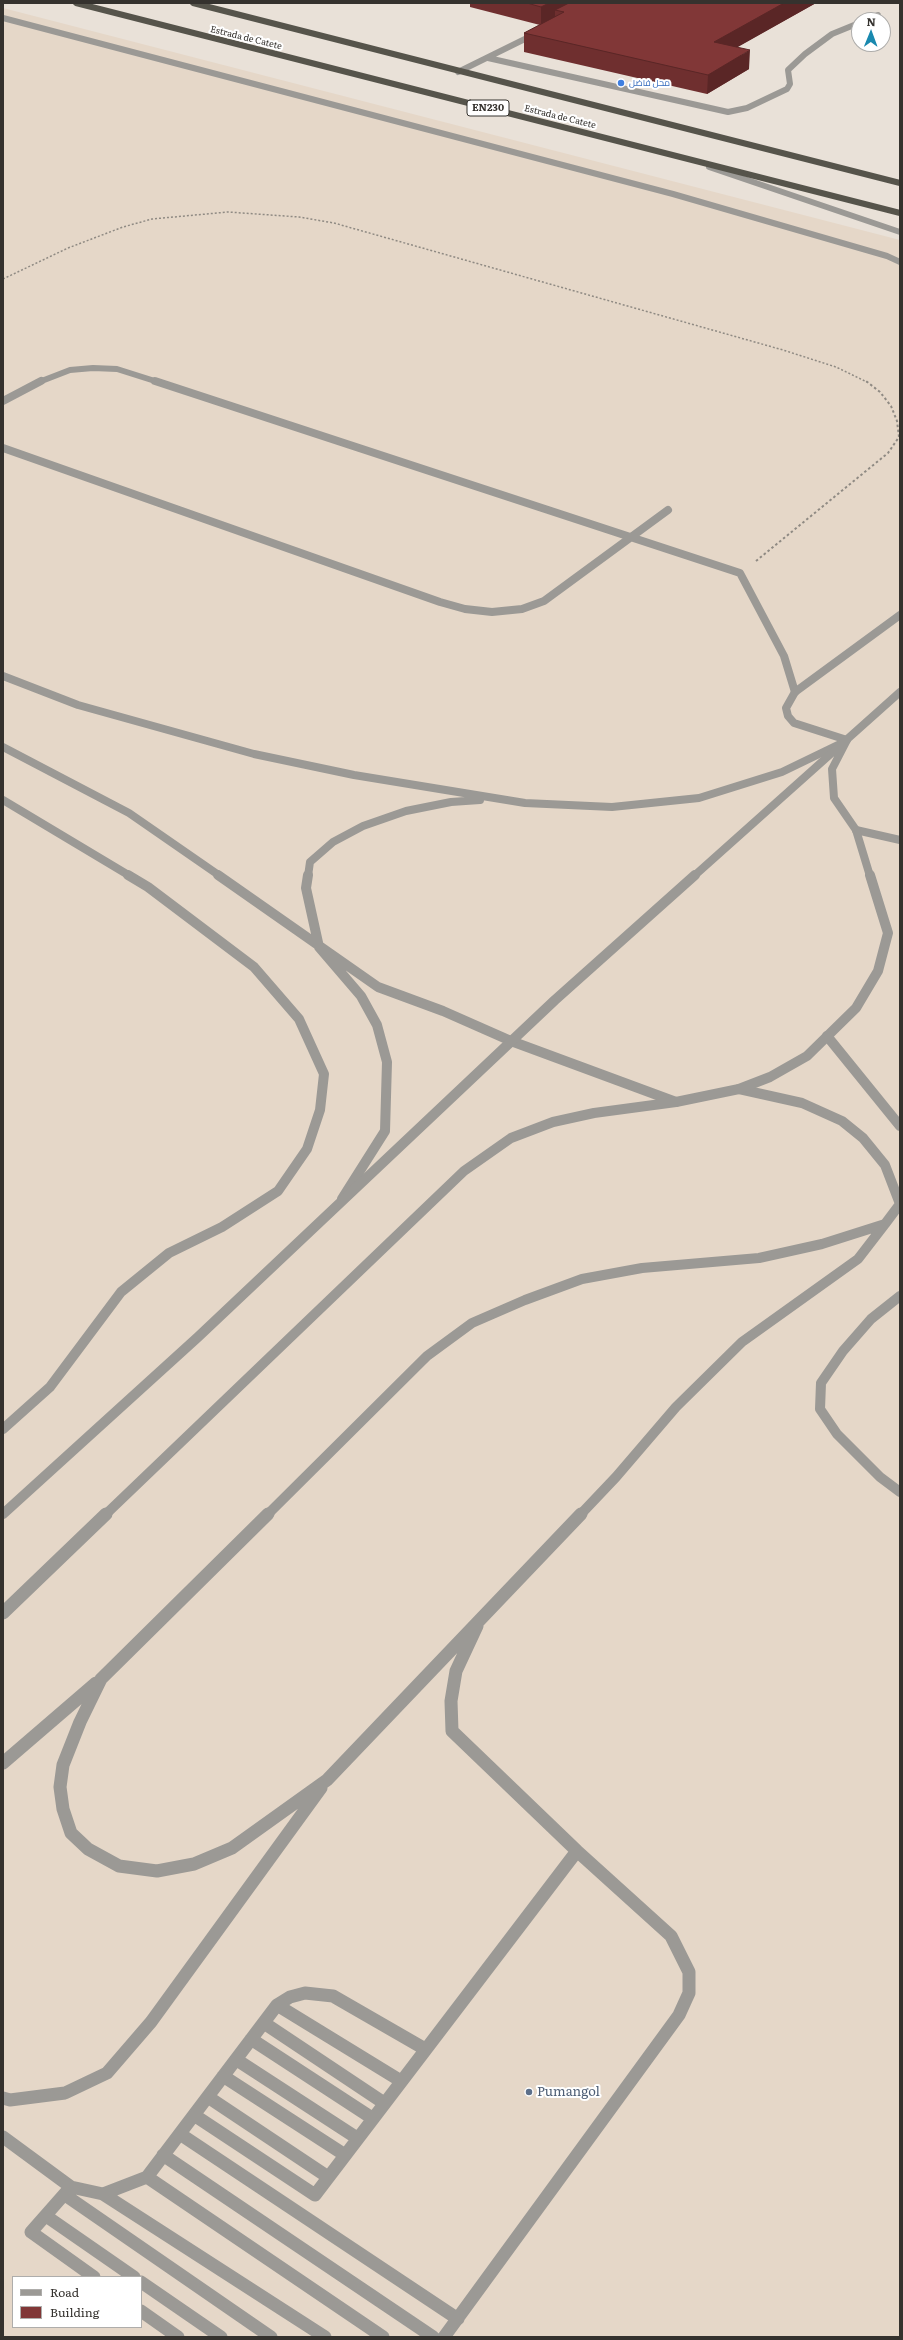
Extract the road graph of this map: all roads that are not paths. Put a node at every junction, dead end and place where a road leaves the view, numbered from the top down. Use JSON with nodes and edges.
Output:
{"nodes":[{"id":1,"x":76,"y":3,"type":"edge"},
{"id":2,"x":193,"y":3,"type":"edge"},
{"id":3,"x":3,"y":18,"type":"edge"},
{"id":4,"x":851,"y":26,"type":"edge"},
{"id":5,"x":541,"y":30,"type":"edge"},
{"id":6,"x":488,"y":58,"type":"junction"},
{"id":7,"x":458,"y":72,"type":"junction"},
{"id":8,"x":679,"y":156,"type":"junction"},
{"id":9,"x":900,"y":183,"type":"edge"},
{"id":10,"x":900,"y":213,"type":"edge"},
{"id":11,"x":900,"y":232,"type":"edge"},
{"id":12,"x":900,"y":262,"type":"edge"},
{"id":13,"x":3,"y":401,"type":"edge"},
{"id":14,"x":3,"y":448,"type":"edge"},
{"id":15,"x":668,"y":510,"type":"dead end"},
{"id":16,"x":632,"y":538,"type":"junction"},
{"id":17,"x":900,"y":614,"type":"edge"},
{"id":18,"x":3,"y":676,"type":"edge"},
{"id":19,"x":794,"y":692,"type":"junction"},
{"id":20,"x":900,"y":692,"type":"edge"},
{"id":21,"x":847,"y":740,"type":"junction"},
{"id":22,"x":3,"y":747,"type":"edge"},
{"id":23,"x":496,"y":798,"type":"junction"},
{"id":24,"x":3,"y":800,"type":"edge"},
{"id":25,"x":856,"y":830,"type":"junction"},
{"id":26,"x":900,"y":840,"type":"edge"},
{"id":27,"x":319,"y":946,"type":"junction"},
{"id":28,"x":827,"y":1036,"type":"junction"},
{"id":29,"x":511,"y":1041,"type":"junction"},
{"id":30,"x":739,"y":1089,"type":"junction"},
{"id":31,"x":676,"y":1102,"type":"junction"},
{"id":32,"x":900,"y":1126,"type":"edge"},
{"id":33,"x":339,"y":1203,"type":"junction"},
{"id":34,"x":900,"y":1204,"type":"edge"},
{"id":35,"x":886,"y":1224,"type":"junction"},
{"id":36,"x":900,"y":1296,"type":"edge"},
{"id":37,"x":3,"y":1429,"type":"edge"},
{"id":38,"x":900,"y":1492,"type":"edge"},
{"id":39,"x":3,"y":1514,"type":"edge"},
{"id":40,"x":3,"y":1613,"type":"edge"},
{"id":41,"x":480,"y":1619,"type":"junction"},
{"id":42,"x":101,"y":1679,"type":"junction"},
{"id":43,"x":3,"y":1763,"type":"edge"},
{"id":44,"x":327,"y":1780,"type":"junction"},
{"id":45,"x":577,"y":1851,"type":"junction"},
{"id":46,"x":277,"y":2006,"type":"junction"},
{"id":47,"x":264,"y":2023,"type":"junction"},
{"id":48,"x":251,"y":2039,"type":"junction"},
{"id":49,"x":425,"y":2050,"type":"junction"},
{"id":50,"x":236,"y":2060,"type":"junction"},
{"id":51,"x":223,"y":2076,"type":"junction"},
{"id":52,"x":401,"y":2081,"type":"junction"},
{"id":53,"x":208,"y":2097,"type":"junction"},
{"id":54,"x":3,"y":2098,"type":"edge"},
{"id":55,"x":384,"y":2103,"type":"junction"},
{"id":56,"x":194,"y":2115,"type":"junction"},
{"id":57,"x":372,"y":2118,"type":"junction"},
{"id":58,"x":180,"y":2134,"type":"junction"},
{"id":59,"x":3,"y":2137,"type":"edge"},
{"id":60,"x":357,"y":2138,"type":"junction"},
{"id":61,"x":163,"y":2155,"type":"junction"},
{"id":62,"x":345,"y":2156,"type":"junction"},
{"id":63,"x":147,"y":2177,"type":"junction"},
{"id":64,"x":328,"y":2177,"type":"junction"},
{"id":65,"x":68,"y":2191,"type":"junction"},
{"id":66,"x":103,"y":2194,"type":"junction"},
{"id":67,"x":46,"y":2216,"type":"junction"},
{"id":68,"x":93,"y":2276,"type":"edge"},
{"id":69,"x":133,"y":2276,"type":"edge"},
{"id":70,"x":142,"y":2283,"type":"edge"},
{"id":71,"x":142,"y":2311,"type":"edge"},
{"id":72,"x":458,"y":2319,"type":"junction"},
{"id":73,"x":178,"y":2337,"type":"edge"},
{"id":74,"x":221,"y":2337,"type":"edge"},
{"id":75,"x":271,"y":2337,"type":"edge"},
{"id":76,"x":325,"y":2337,"type":"edge"},
{"id":77,"x":383,"y":2337,"type":"edge"},
{"id":78,"x":433,"y":2337,"type":"edge"},
{"id":79,"x":444,"y":2337,"type":"edge"}],
"edges":[{"from":1,"to":8,"type":"highway","name":"Estrada de Catete","number":"EN230"},
{"from":2,"to":7,"type":"highway","name":"Estrada de Catete","number":"EN230"},
{"from":3,"to":12,"type":"street"},
{"from":4,"to":6,"type":"street"},
{"from":5,"to":6,"type":"street"},
{"from":6,"to":7,"type":"street"},
{"from":7,"to":9,"type":"highway","name":"Estrada de Catete","number":"EN230"},
{"from":8,"to":10,"type":"highway","name":"Estrada de Catete","number":"EN230"},
{"from":8,"to":11,"type":"street"},
{"from":13,"to":16,"type":"street"},
{"from":14,"to":16,"type":"street"},
{"from":15,"to":16,"type":"street"},
{"from":16,"to":19,"type":"street"},
{"from":17,"to":19,"type":"street"},
{"from":18,"to":23,"type":"street"},
{"from":19,"to":21,"type":"street"},
{"from":20,"to":21,"type":"street"},
{"from":21,"to":23,"type":"street"},
{"from":21,"to":25,"type":"street"},
{"from":21,"to":29,"type":"street"},
{"from":22,"to":27,"type":"street"},
{"from":23,"to":27,"type":"street"},
{"from":24,"to":37,"type":"street"},
{"from":25,"to":26,"type":"street"},
{"from":25,"to":28,"type":"street"},
{"from":27,"to":29,"type":"street"},
{"from":27,"to":33,"type":"street"},
{"from":28,"to":30,"type":"street"},
{"from":28,"to":32,"type":"street"},
{"from":29,"to":31,"type":"street"},
{"from":29,"to":33,"type":"street"},
{"from":30,"to":31,"type":"street"},
{"from":30,"to":34,"type":"street"},
{"from":31,"to":40,"type":"street"},
{"from":33,"to":39,"type":"street"},
{"from":34,"to":35,"type":"street"},
{"from":35,"to":41,"type":"street"},
{"from":35,"to":42,"type":"street"},
{"from":36,"to":38,"type":"street"},
{"from":41,"to":44,"type":"street"},
{"from":41,"to":45,"type":"street"},
{"from":42,"to":43,"type":"street"},
{"from":42,"to":44,"type":"street"},
{"from":44,"to":54,"type":"street"},
{"from":45,"to":49,"type":"street"},
{"from":45,"to":72,"type":"street"},
{"from":46,"to":47,"type":"street"},
{"from":46,"to":49,"type":"street"},
{"from":46,"to":52,"type":"street"},
{"from":47,"to":48,"type":"street"},
{"from":47,"to":55,"type":"street"},
{"from":48,"to":50,"type":"street"},
{"from":48,"to":57,"type":"street"},
{"from":49,"to":52,"type":"street"},
{"from":50,"to":51,"type":"street"},
{"from":50,"to":60,"type":"street"},
{"from":51,"to":53,"type":"street"},
{"from":51,"to":62,"type":"street"},
{"from":52,"to":55,"type":"street"},
{"from":53,"to":56,"type":"street"},
{"from":53,"to":64,"type":"street"},
{"from":55,"to":57,"type":"street"},
{"from":56,"to":58,"type":"street"},
{"from":56,"to":64,"type":"street"},
{"from":57,"to":60,"type":"street"},
{"from":58,"to":61,"type":"street"},
{"from":58,"to":72,"type":"street"},
{"from":59,"to":65,"type":"street"},
{"from":60,"to":62,"type":"street"},
{"from":61,"to":63,"type":"street"},
{"from":61,"to":78,"type":"street"},
{"from":62,"to":64,"type":"street"},
{"from":63,"to":66,"type":"street"},
{"from":63,"to":77,"type":"street"},
{"from":65,"to":66,"type":"street"},
{"from":65,"to":67,"type":"street"},
{"from":65,"to":75,"type":"street"},
{"from":66,"to":76,"type":"street"},
{"from":67,"to":68,"type":"street"},
{"from":67,"to":69,"type":"street"},
{"from":70,"to":74,"type":"street"},
{"from":71,"to":73,"type":"street"},
{"from":72,"to":79,"type":"street"}]}
